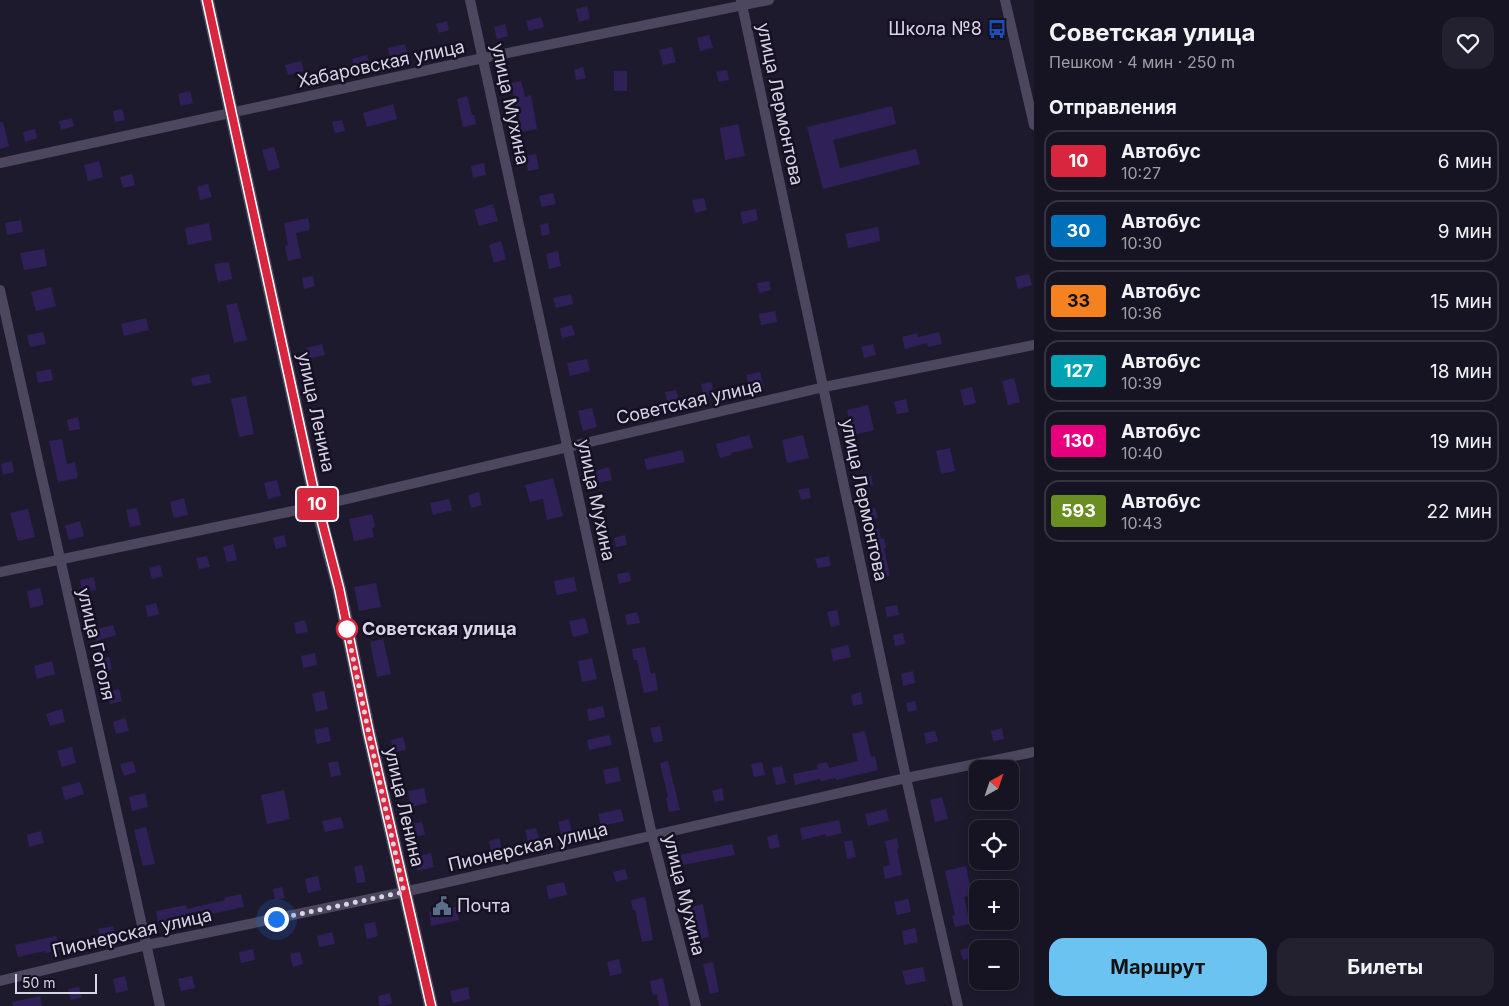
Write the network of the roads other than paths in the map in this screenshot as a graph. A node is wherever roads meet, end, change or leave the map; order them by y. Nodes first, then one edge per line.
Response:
1 (208, 0) edge
2 (470, 0) edge
3 (769, 0) edge
4 (1005, 0) edge
5 (742, 3) edge
6 (483, 58) junction
7 (232, 113) junction
8 (1034, 125) edge
9 (0, 162) edge
10 (0, 290) edge
11 (1034, 345) edge
12 (824, 387) junction
13 (568, 446) junction
14 (318, 506) junction
15 (60, 559) junction
16 (0, 572) edge
17 (1034, 752) edge
18 (906, 778) junction
19 (652, 835) junction
20 (404, 892) junction
21 (147, 945) junction
22 (0, 980) edge
23 (160, 1006) edge
24 (431, 1006) edge
25 (696, 1006) edge
26 (958, 1006) edge

1 - 7 main road, улица Ленина
2 - 6 street, улица Мухина
3 - 5 street, Хабаровская улица
4 - 8 street
5 - 6 street, Хабаровская улица
5 - 12 street, улица Лермонтова
6 - 7 street, Хабаровская улица
6 - 13 street, улица Мухина
7 - 9 street, Хабаровская улица
7 - 14 main road, улица Ленина
10 - 15 street, улица Гоголя
11 - 12 street, Советская улица
12 - 13 street, Советская улица
12 - 18 street, улица Лермонтова
13 - 14 street, Советская улица
13 - 19 street, улица Мухина
14 - 15 street, Советская улица
14 - 20 main road, улица Ленина
15 - 16 street, Советская улица
15 - 21 street, улица Гоголя
17 - 18 street, Пионерская улица
18 - 19 street, Пионерская улица
18 - 26 street, улица Лермонтова
19 - 20 street, Пионерская улица
19 - 25 street, улица Мухина
20 - 21 street, Пионерская улица
20 - 24 main road, улица Ленина
21 - 22 street, Пионерская улица
21 - 23 street, улица Гоголя

